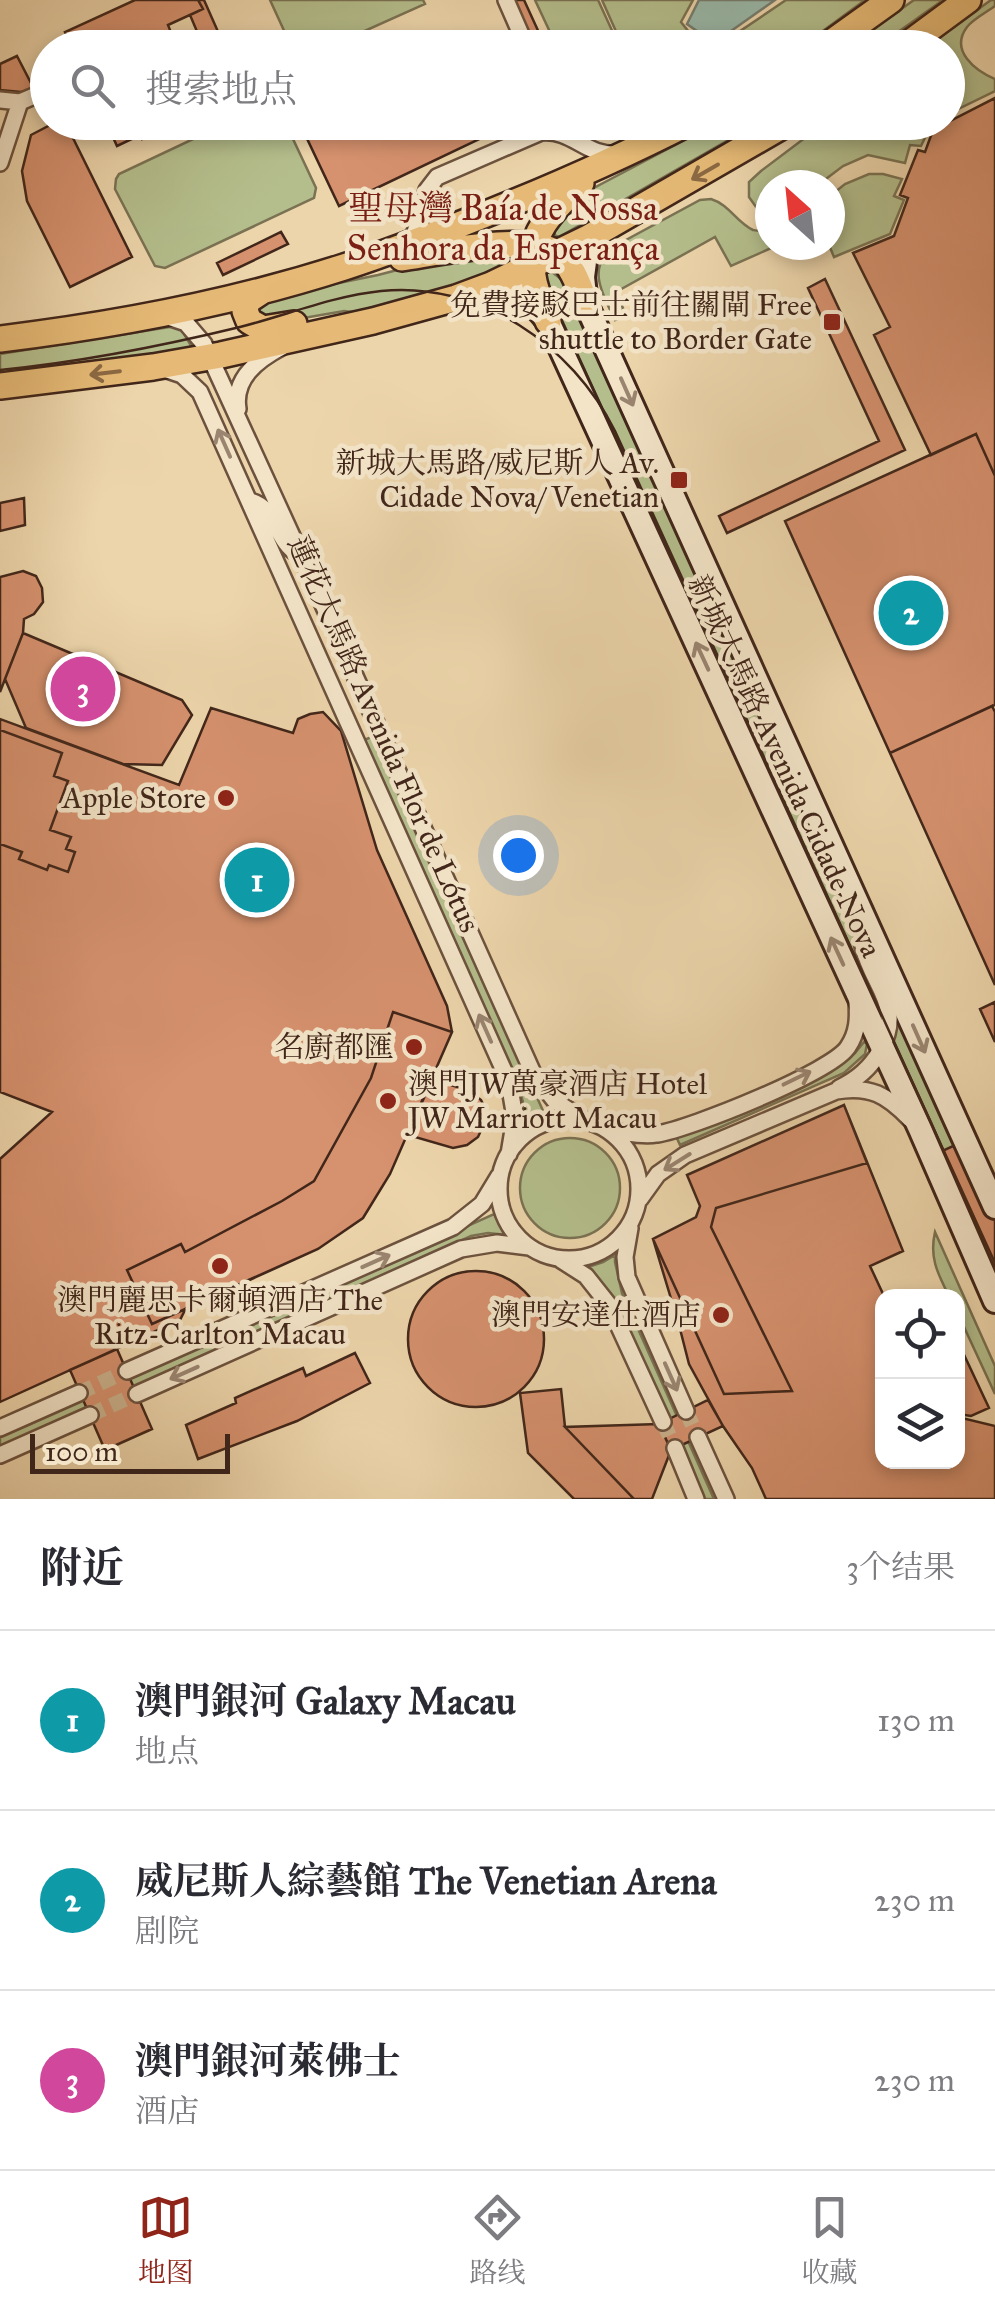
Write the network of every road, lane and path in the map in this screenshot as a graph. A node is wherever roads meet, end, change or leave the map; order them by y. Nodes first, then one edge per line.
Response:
1 (506, 0) edge
2 (891, 0) edge
3 (968, 0) edge
4 (519, 30) edge
5 (849, 30) edge
6 (927, 30) edge
7 (30, 98) edge
8 (0, 100) edge
9 (20, 102) junction
10 (518, 140) edge
11 (574, 140) edge
12 (655, 140) edge
13 (759, 140) edge
14 (576, 142) joint
15 (631, 152) junction
16 (0, 162) edge
17 (604, 165) junction
18 (588, 238) junction
19 (410, 244) junction
20 (541, 255) junction
21 (348, 266) junction
22 (491, 285) junction
23 (262, 290) junction
24 (586, 304) junction
25 (156, 315) junction
26 (373, 321) junction
27 (548, 321) junction
28 (298, 338) junction
29 (0, 339) edge
30 (210, 357) junction
31 (153, 366) junction
32 (0, 386) edge
33 (240, 421) junction
34 (250, 501) junction
35 (306, 565) junction
36 (324, 668) junction
37 (865, 918) junction
38 (856, 992) junction
39 (882, 1048) junction
40 (822, 1096) junction
41 (718, 1116) junction
42 (584, 1120) junction
43 (756, 1124) junction
44 (920, 1129) junction
45 (606, 1131) junction
46 (509, 1154) junction
47 (501, 1172) junction
48 (638, 1202) junction
49 (995, 1206) edge
50 (632, 1219) junction
51 (533, 1248) junction
52 (554, 1256) junction
53 (995, 1302) edge
54 (127, 1371) tunnel mouth
55 (80, 1392) tunnel mouth
56 (137, 1394) tunnel mouth
57 (686, 1411) tunnel mouth
58 (90, 1415) tunnel mouth
59 (663, 1422) tunnel mouth
60 (0, 1428) edge
61 (698, 1438) tunnel mouth
62 (674, 1448) tunnel mouth
63 (0, 1454) edge
64 (696, 1499) edge
65 (726, 1499) edge

1 - 4 street
2 - 5 main road
3 - 6 main road
7 - 9 street
8 - 9 street
9 - 16 street
10 - 19 street
11 - 14 street
12 - 15 main road
13 -> 18 main road
14 - 15 street
15 - 17 main road
17 - 19 main road
17 - 20 main road
18 - 20 main road
18 - 24 main road, 新城大馬路 Avenida Cidade Nova
19 - 21 main road
20 - 21 main road
20 - 22 main road
20 - 24 main road
20 - 27 main road
21 - 23 main road
22 - 26 main road
22 - 27 main road, 新城大馬路 Avenida Cidade Nova
23 - 25 main road
23 - 26 main road
24 -> 37 main road, 新城大馬路 Avenida Cidade Nova
25 - 29 main road
25 - 30 street, 蓮花大馬路 Avenida Flor de Lótus
26 - 28 main road
38 -> 27 main road, 新城大馬路 Avenida Cidade Nova
28 - 30 main road
28 - 33 street
30 - 31 main road
30 - 33 street, 蓮花大馬路 Avenida Flor de Lótus
31 -> 32 main road
34 -> 31 street, 蓮花大馬路 Avenida Flor de Lótus
33 - 35 street, 蓮花大馬路 Avenida Flor de Lótus
34 - 35 street
34 - 36 street, 蓮花大馬路 Avenida Flor de Lótus
35 - 36 street
35 - 42 street, 蓮花大馬路 Avenida Flor de Lótus
46 -> 36 street, 蓮花大馬路 Avenida Flor de Lótus
37 - 39 street
37 -> 49 main road, 新城大馬路 Avenida Cidade Nova
38 - 39 main road, 新城大馬路 Avenida Cidade Nova
41 -> 38 street
39 - 40 street
39 - 44 main road, 新城大馬路 Avenida Cidade Nova
40 - 43 street
40 - 44 street
41 - 43 street
41 - 45 street
42 - 45 street
42 - 46 street
43 -> 48 street
44 - 53 main road, 新城大馬路 Avenida Cidade Nova
45 - 48 street
46 - 47 street
47 - 51 street
54 -> 47 street
48 - 50 street
50 - 52 street
50 -> 57 street
51 - 52 street
51 -> 56 street
52 - 59 street
55 - 60 street
58 - 63 street
61 - 65 street
62 - 64 street

